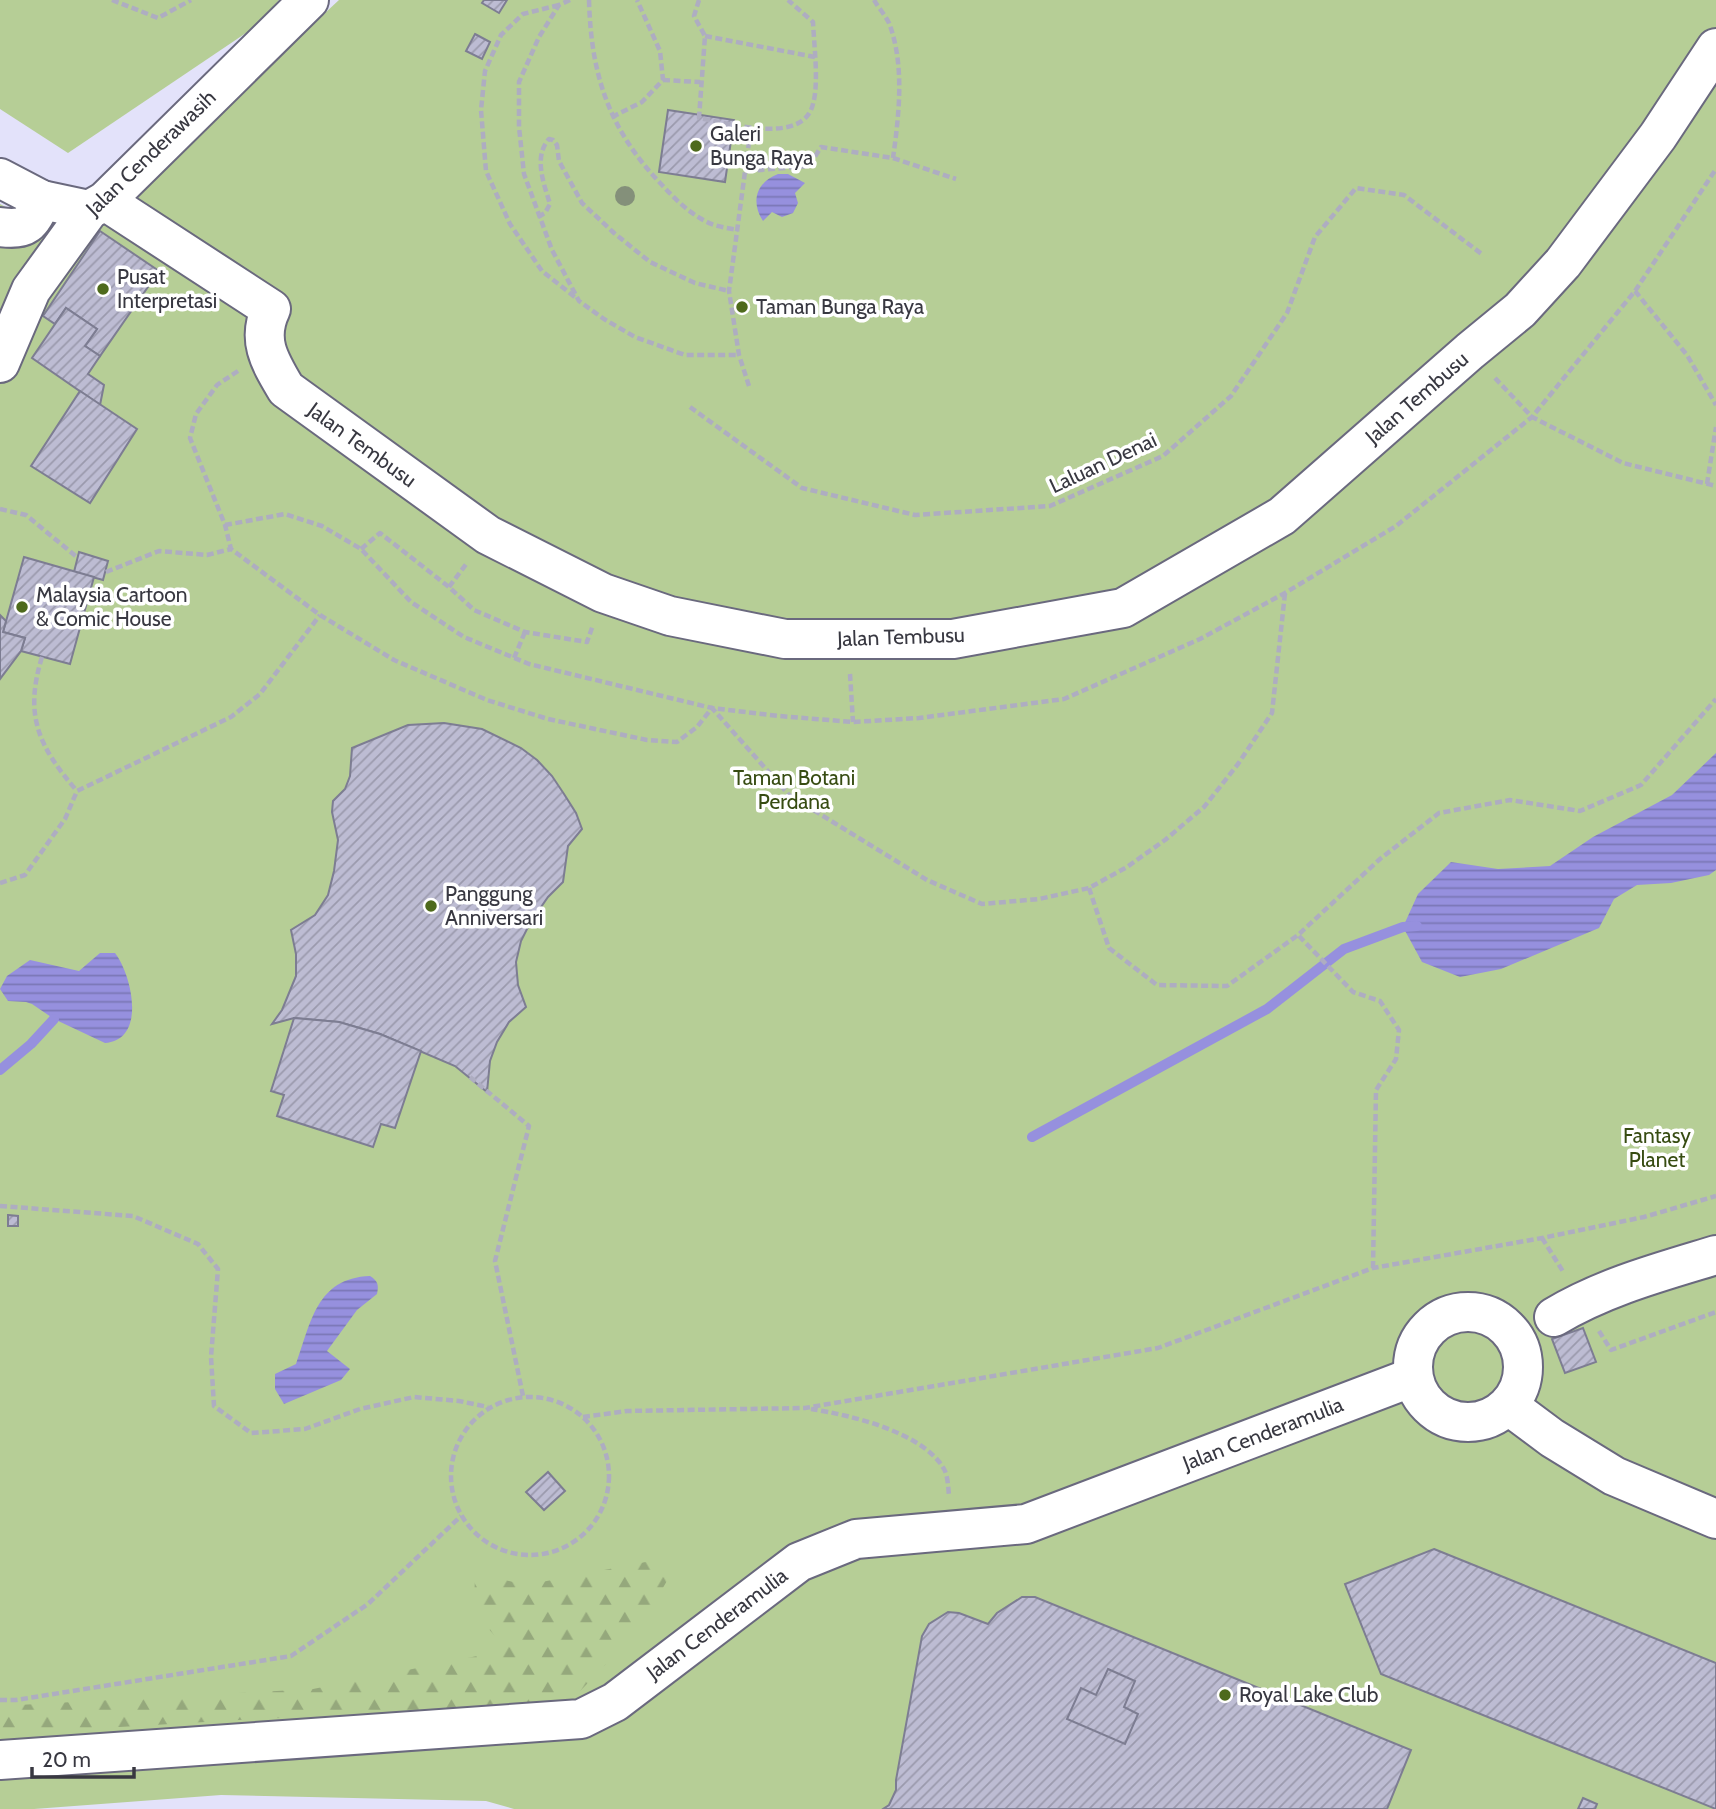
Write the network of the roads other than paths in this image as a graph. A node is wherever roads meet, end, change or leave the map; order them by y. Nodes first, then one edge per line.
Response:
1 (309, 0) edge
2 (1716, 48) edge
3 (0, 178) edge
4 (42, 200) junction
5 (97, 205) junction
6 (0, 227) edge
7 (0, 363) edge
8 (1716, 1255) edge
9 (1554, 1317) dead end
10 (1413, 1377) junction
11 (1509, 1406) junction
12 (1716, 1519) edge
13 (0, 1760) edge

1 - 5 street, Jalan Cenderawasih
2 - 5 street, Jalan Tembusu
3 - 4 street, Jalan Tembusu
4 - 5 street, Jalan Tembusu
4 - 6 street
5 - 7 street, Jalan Cenderawasih
8 - 9 street
10 - 11 street
10 - 11 street
10 - 13 street, Jalan Cenderamulia
11 - 12 street

